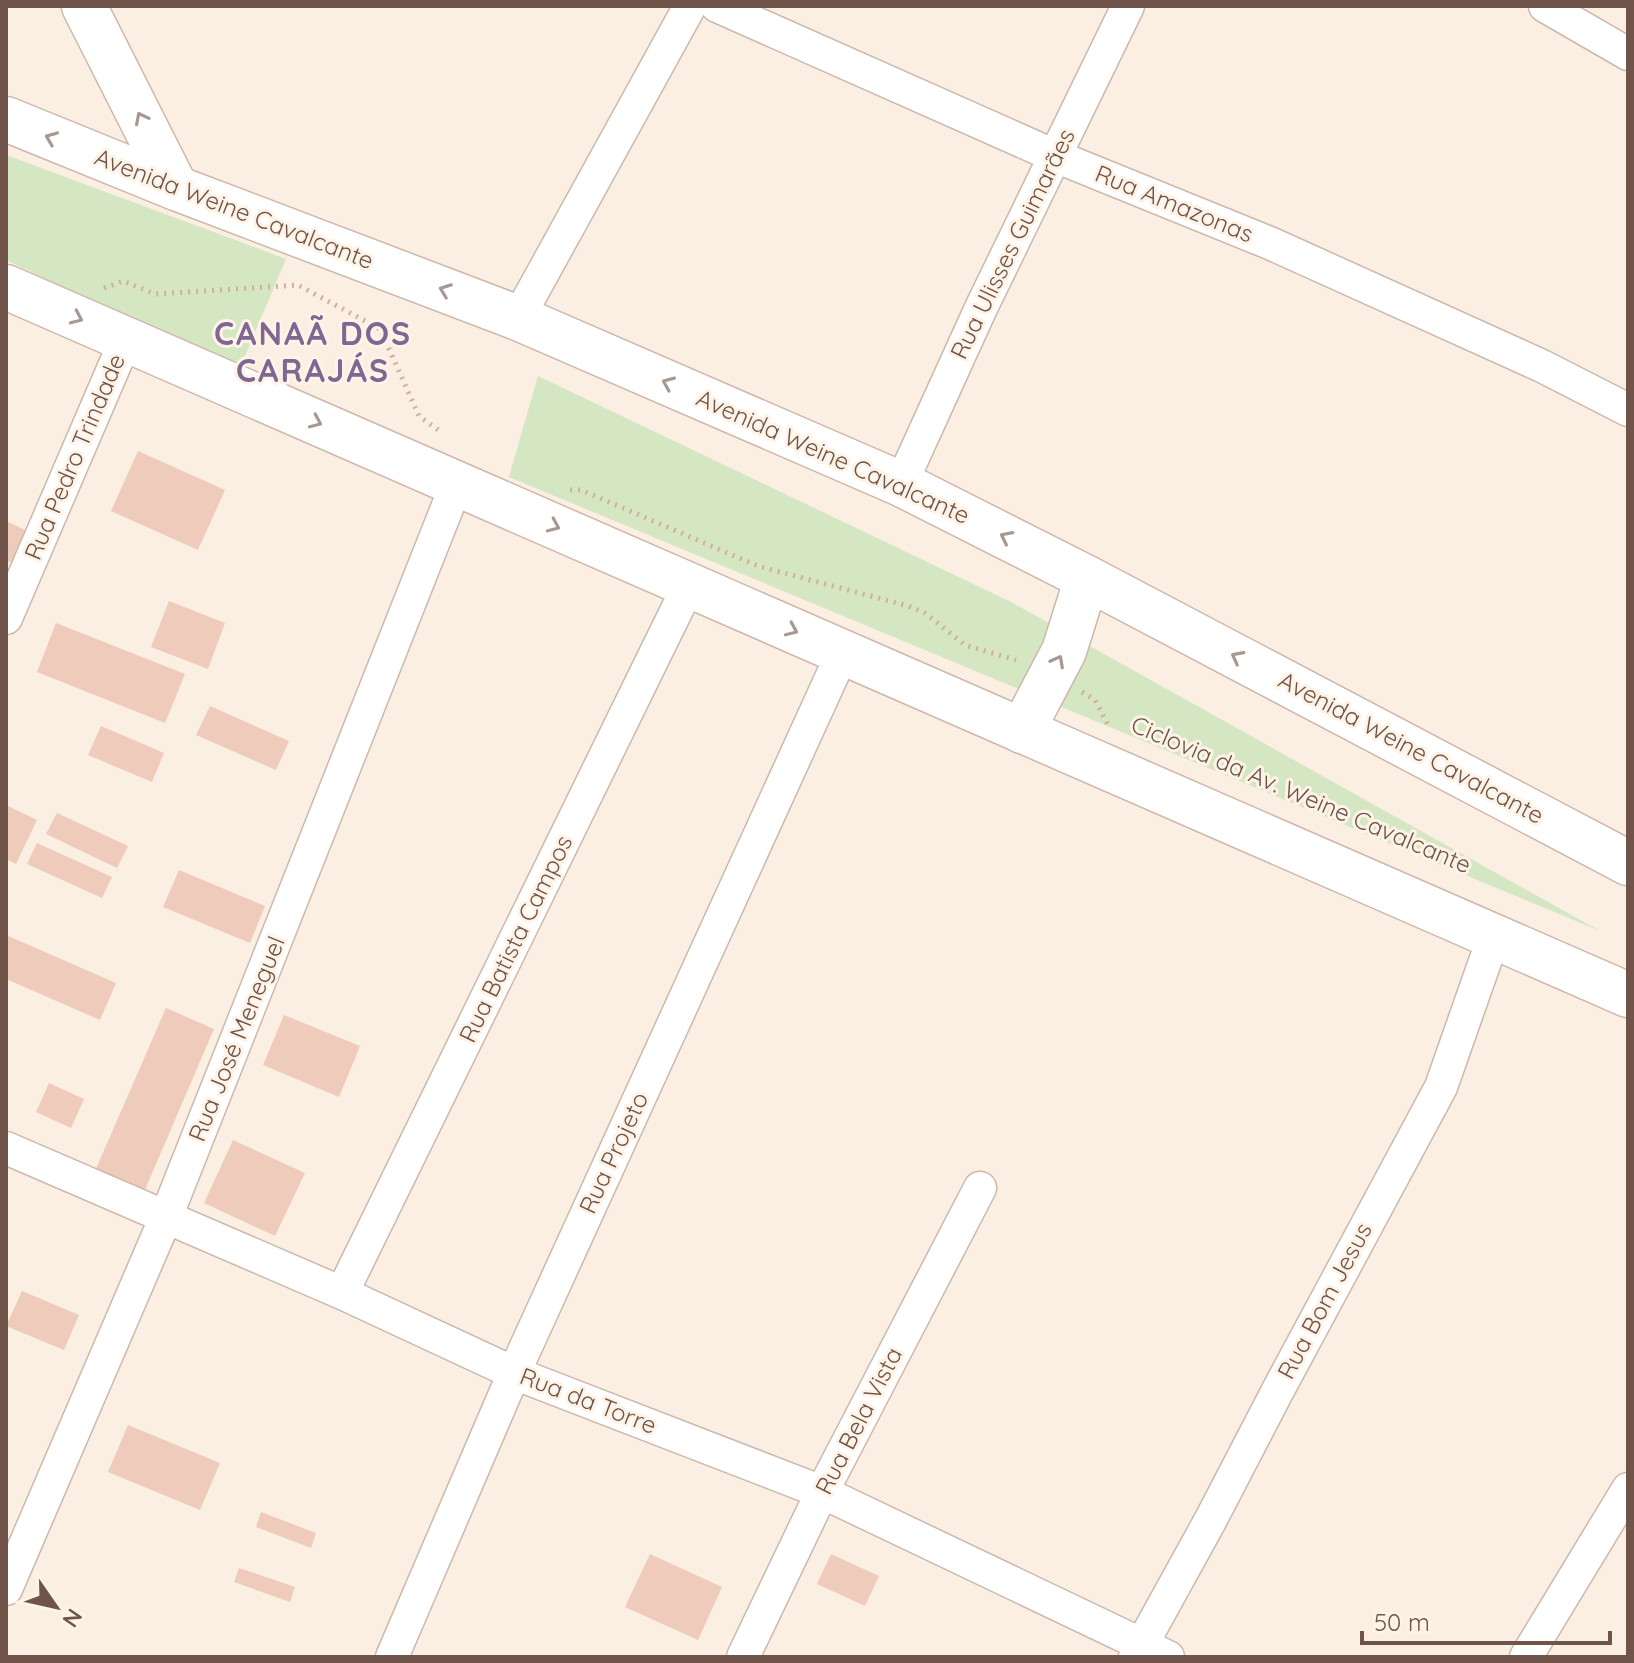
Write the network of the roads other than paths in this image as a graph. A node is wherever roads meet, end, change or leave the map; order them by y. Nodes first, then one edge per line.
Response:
1 (84, 6) edge
2 (690, 6) edge
3 (717, 6) edge
4 (1128, 6) edge
5 (1545, 6) edge
6 (1628, 54) edge
7 (6, 119) edge
8 (1055, 156) junction
9 (176, 188) junction
10 (6, 287) edge
11 (518, 318) junction
12 (126, 339) junction
13 (1628, 410) edge
14 (457, 483) junction
15 (901, 484) junction
16 (1087, 578) junction
17 (689, 585) junction
18 (6, 618) edge
19 (843, 652) junction
20 (1022, 731) junction
21 (1628, 863) edge
22 (1494, 936) junction
23 (1628, 995) edge
24 (6, 1148) edge
25 (980, 1188) dead end
26 (166, 1217) junction
27 (342, 1293) junction
28 (514, 1373) junction
29 (1628, 1489) edge
30 (822, 1492) junction
31 (6, 1589) edge
32 (1149, 1653) edge
33 (392, 1657) edge
34 (743, 1657) edge
35 (1526, 1657) edge

9 -> 1 main road
2 - 11 street
3 - 8 street, Rua Amazonas
4 - 8 street, Rua Ulisses Guimarães
5 - 6 street
9 -> 7 main road, Avenida Weine Cavalcante
8 - 13 street, Rua Amazonas
8 - 15 street, Rua Ulisses Guimarães
11 -> 9 main road, Avenida Weine Cavalcante
10 -> 12 main road
15 -> 11 main road, Avenida Weine Cavalcante
12 -> 14 main road
12 - 18 street, Rua Pedro Trindade
14 -> 17 main road
14 - 26 street, Rua José Meneguel
16 -> 15 main road, Avenida Weine Cavalcante
20 -> 16 main road
21 -> 16 main road, Avenida Weine Cavalcante
17 -> 19 main road
17 - 27 street, Rua Batista Campos
19 - 20 main road
19 - 28 street, Rua Projeto
20 - 22 main road
22 - 23 main road
22 - 32 street, Rua Bom Jesus
24 - 26 street, Rua da Torre
25 - 30 street, Rua Bela Vista
26 - 27 street, Rua da Torre
26 - 31 street, Rua José Meneguel
27 - 28 street, Rua da Torre
28 - 30 street, Rua da Torre
28 - 33 street, Rua Projeto
29 - 35 street
30 - 32 street, Rua da Torre
30 - 34 street, Rua Bela Vista

